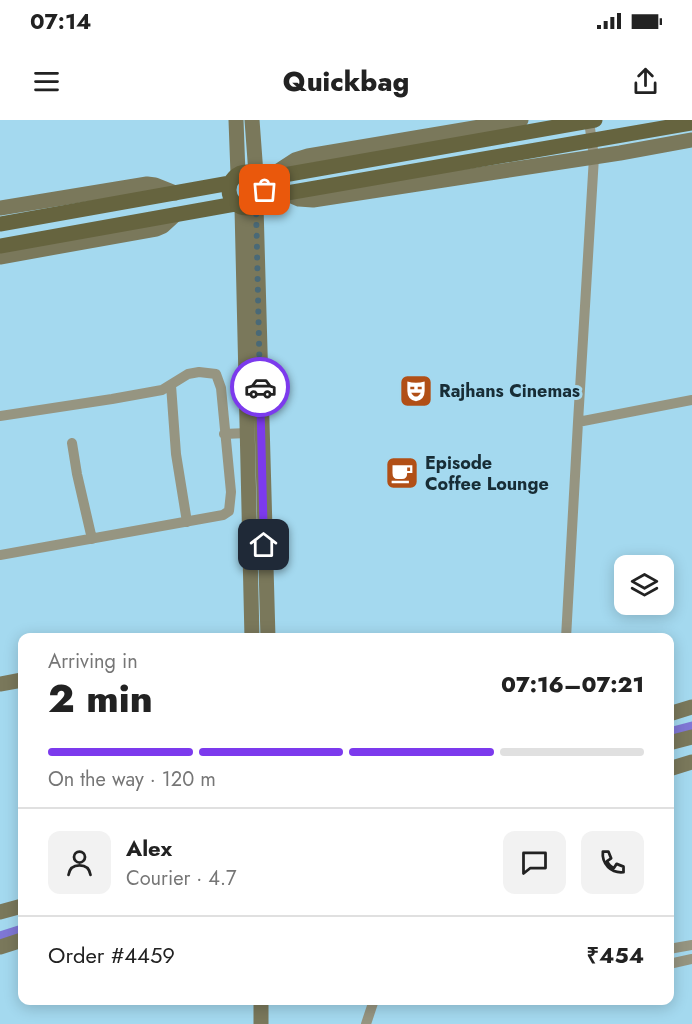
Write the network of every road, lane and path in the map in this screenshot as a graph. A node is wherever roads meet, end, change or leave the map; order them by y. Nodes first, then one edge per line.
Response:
1 (236, 120) edge
2 (252, 120) edge
3 (504, 121) edge
4 (586, 121) edge
5 (692, 123) edge
6 (592, 140) junction
7 (692, 140) edge
8 (594, 158) junction
9 (262, 177) junction
10 (234, 178) junction
11 (175, 193) junction
12 (285, 193) junction
13 (249, 203) junction
14 (0, 208) edge
15 (175, 214) junction
16 (0, 224) edge
17 (0, 246) edge
18 (0, 257) edge
19 (171, 386) junction
20 (692, 400) edge
21 (0, 416) edge
22 (578, 422) junction
23 (247, 433) junction
24 (224, 434) junction
25 (72, 443) dead end
26 (247, 452) junction
27 (227, 454) junction
28 (186, 522) junction
29 (92, 539) junction
30 (0, 555) edge
31 (252, 633) edge
32 (267, 633) edge
33 (566, 633) edge
34 (18, 681) edge
35 (0, 684) edge
36 (692, 707) edge
37 (674, 712) edge
38 (692, 737) edge
39 (674, 742) edge
40 (692, 762) edge
41 (674, 767) edge
42 (18, 907) edge
43 (0, 912) edge
44 (18, 941) edge
45 (692, 945) edge
46 (0, 947) edge
47 (674, 948) edge
48 (692, 959) edge
49 (674, 963) edge
50 (261, 1005) edge
51 (372, 1005) edge
52 (261, 1024) edge
53 (366, 1024) edge

1 - 10 street
2 - 9 street
3 - 9 street
4 - 6 street
4 - 9 main road
5 - 6 main road
6 - 8 street
6 - 12 main road
7 - 8 street
8 - 12 street
8 - 22 street
9 - 10 main road
9 - 13 main road
10 - 11 main road
10 - 13 main road
11 - 14 street
11 - 16 main road
12 - 13 main road
13 - 15 main road
13 - 23 street
13 - 32 street
15 - 17 main road
15 - 18 street
19 - 21 street
19 - 24 street
19 - 28 street
20 - 22 street
22 - 33 street
23 - 24 street
23 - 26 street
24 - 27 street
25 - 29 street
26 - 27 street
26 - 31 street
27 - 28 street
28 - 29 street
29 - 30 street
34 - 35 street
36 - 37 street
38 - 39 street
40 - 41 street
42 - 43 street
44 - 46 street
45 - 47 street
48 - 49 street
50 - 52 street
51 - 53 street

